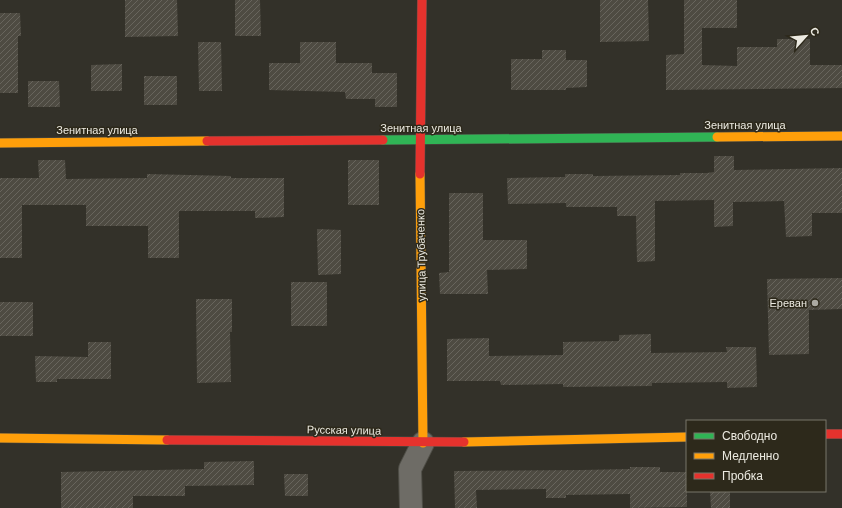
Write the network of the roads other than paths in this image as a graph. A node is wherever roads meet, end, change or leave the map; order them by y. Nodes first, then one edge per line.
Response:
1 (422, 0) edge
2 (842, 136) edge
3 (420, 140) junction
4 (0, 143) edge
5 (826, 434) edge
6 (842, 434) edge
7 (686, 437) edge
8 (0, 438) edge
9 (423, 443) junction
10 (411, 508) edge

1 - 3 street, улица Трубаченко
2 - 3 street, Зенитная улица
3 - 4 street, Зенитная улица
3 - 9 street, улица Трубаченко
5 - 6 street
7 - 9 street, Русская улица
8 - 9 street, Русская улица
9 - 10 street, улица Трубаченко

